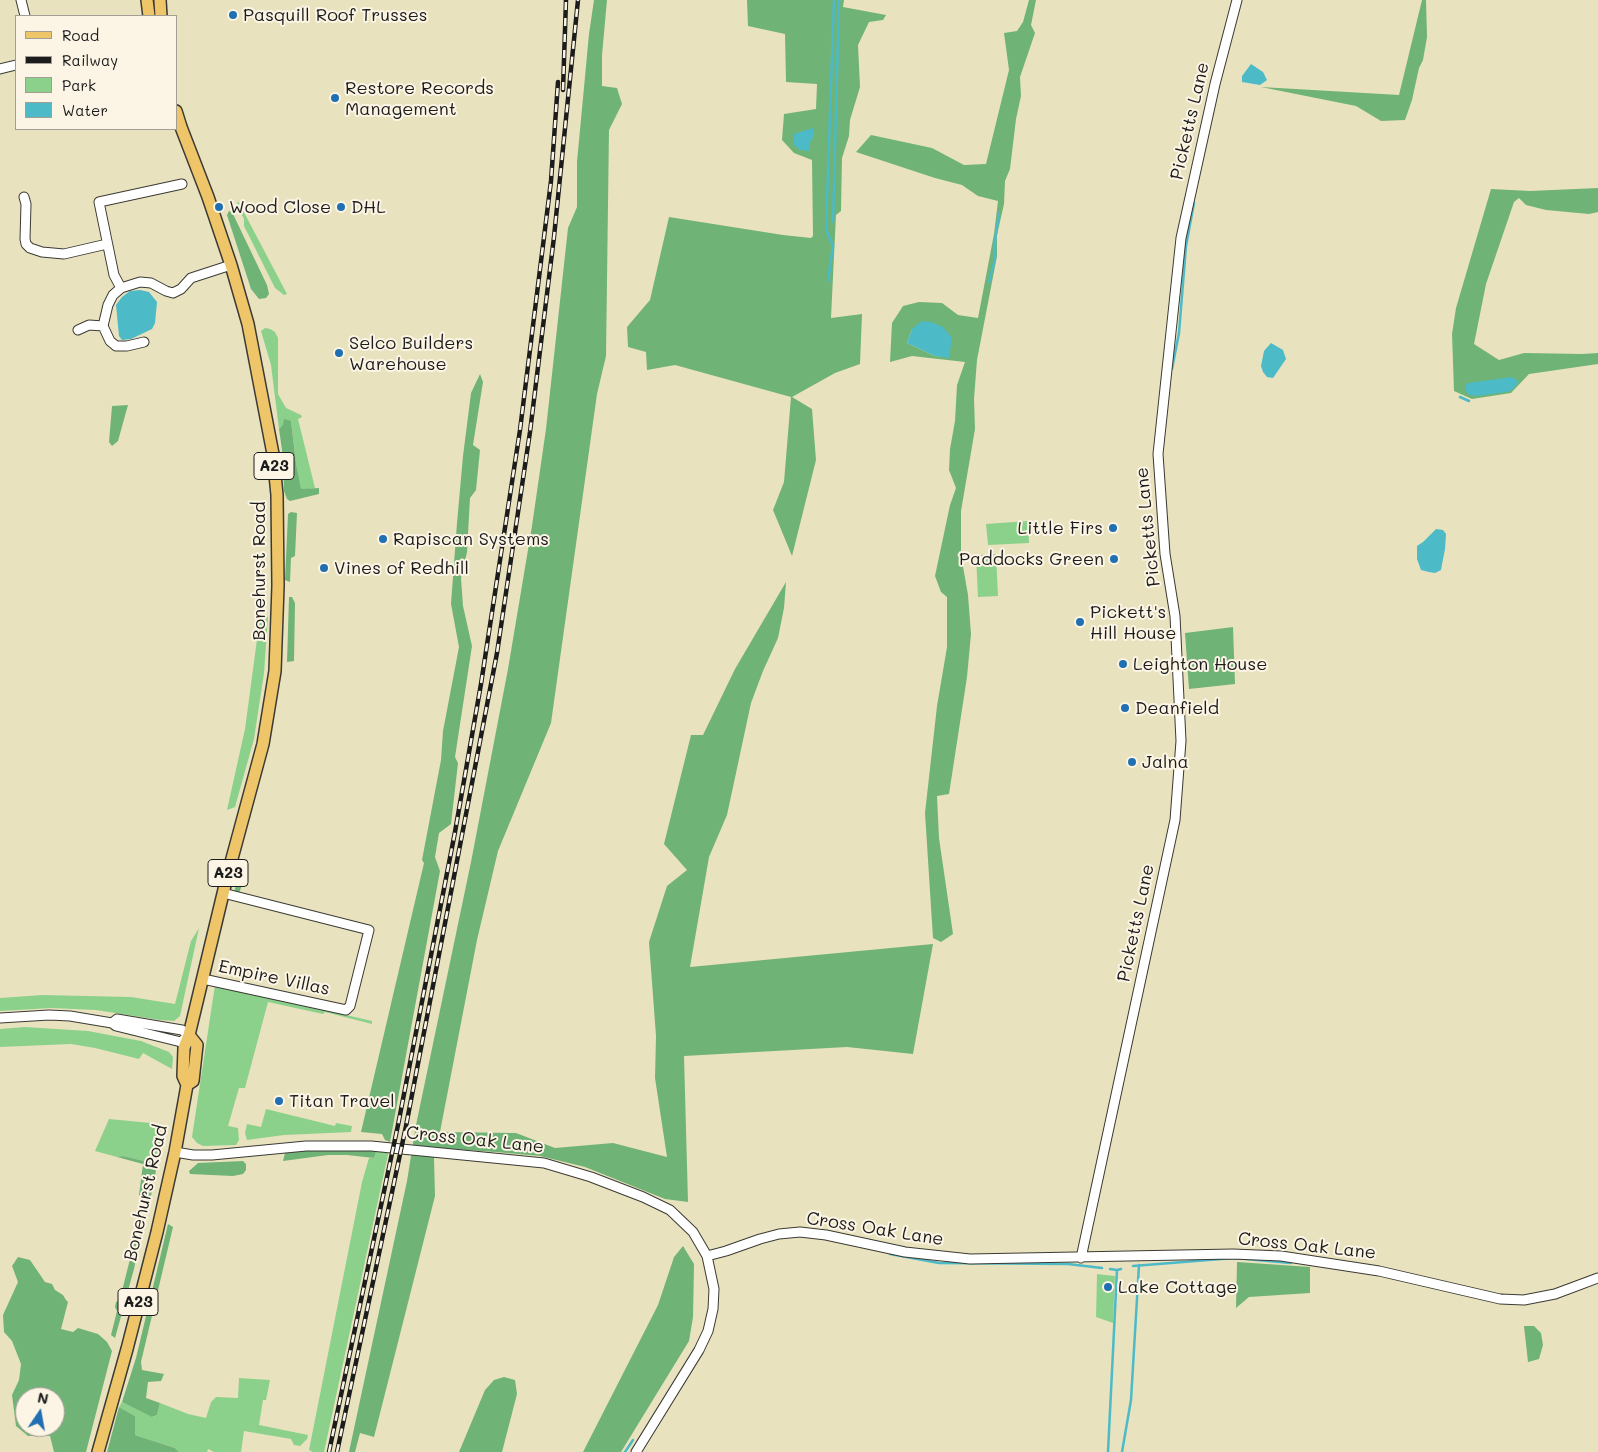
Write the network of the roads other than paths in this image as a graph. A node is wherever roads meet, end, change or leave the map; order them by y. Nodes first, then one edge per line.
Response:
1 (21, 0) edge
2 (147, 0) edge
3 (160, 0) edge
4 (1237, 0) edge
5 (25, 15) edge
6 (150, 15) edge
7 (161, 15) edge
8 (15, 65) edge
9 (0, 69) edge
10 (178, 117) edge
11 (182, 184) dead end
12 (24, 197) dead end
13 (107, 244) junction
14 (231, 265) junction
15 (121, 288) junction
16 (103, 326) junction
17 (78, 330) dead end
18 (144, 342) dead end
19 (223, 893) junction
20 (203, 979) junction
21 (0, 1018) edge
22 (189, 1035) junction
23 (175, 1152) junction
24 (707, 1256) junction
25 (1081, 1258) junction
26 (1598, 1278) edge
27 (98, 1452) edge
28 (636, 1452) edge

1 - 5 street
2 - 6 main road
3 - 7 main road
4 - 25 street, Picketts Lane
8 - 9 street
10 - 14 main road, Bonehurst Road / A23
11 - 13 street
12 - 13 street
13 - 15 street
14 - 15 street
14 - 19 main road, Bonehurst Road / A23
15 - 16 street
16 - 17 street
16 - 18 street
19 - 20 main road, Bonehurst Road / A23
19 - 20 street, Empire Villas
20 - 22 main road, Bonehurst Road / A23
21 - 22 street
22 - 23 main road, Bonehurst Road / A23
23 - 24 street, Cross Oak Lane
23 - 27 main road, Bonehurst Road / A23
24 - 25 street, Cross Oak Lane
24 - 28 street
25 - 26 street, Cross Oak Lane

